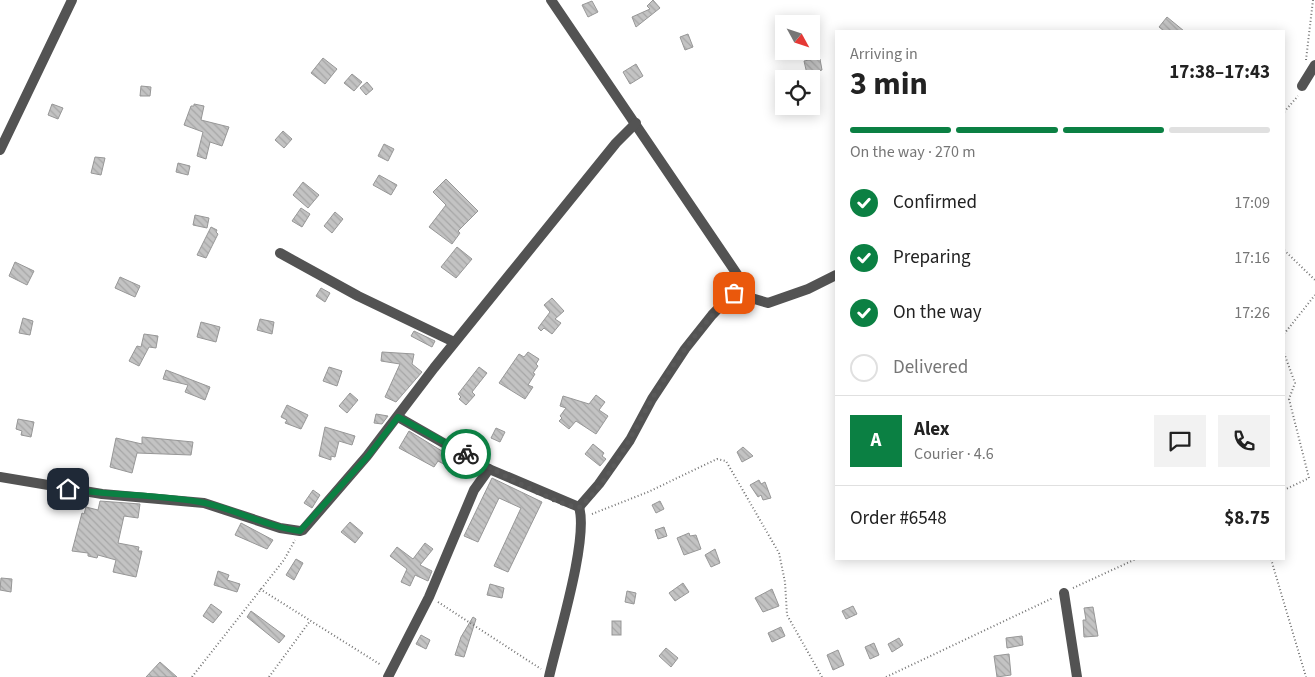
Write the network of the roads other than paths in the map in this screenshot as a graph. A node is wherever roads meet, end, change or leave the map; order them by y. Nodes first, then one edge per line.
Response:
1 (72, 0) edge
2 (550, 0) edge
3 (1310, 66) edge
4 (1302, 86) road end
5 (636, 123) junction
6 (0, 150) edge
7 (280, 253) dead end
8 (835, 276) edge
9 (734, 293) junction
10 (454, 342) junction
11 (398, 417) junction
12 (489, 469) junction
13 (0, 477) edge
14 (578, 507) junction
15 (1064, 592) road end
16 (390, 674) edge
17 (549, 676) edge
18 (1077, 677) edge

1 - 6 street
2 - 5 street
3 - 4 street
5 - 9 street
5 - 10 street
7 - 10 street
8 - 9 street
9 - 14 street
10 - 11 street
11 - 12 street
11 - 13 street
12 - 14 street
12 - 16 street
14 - 17 street
15 - 18 street

